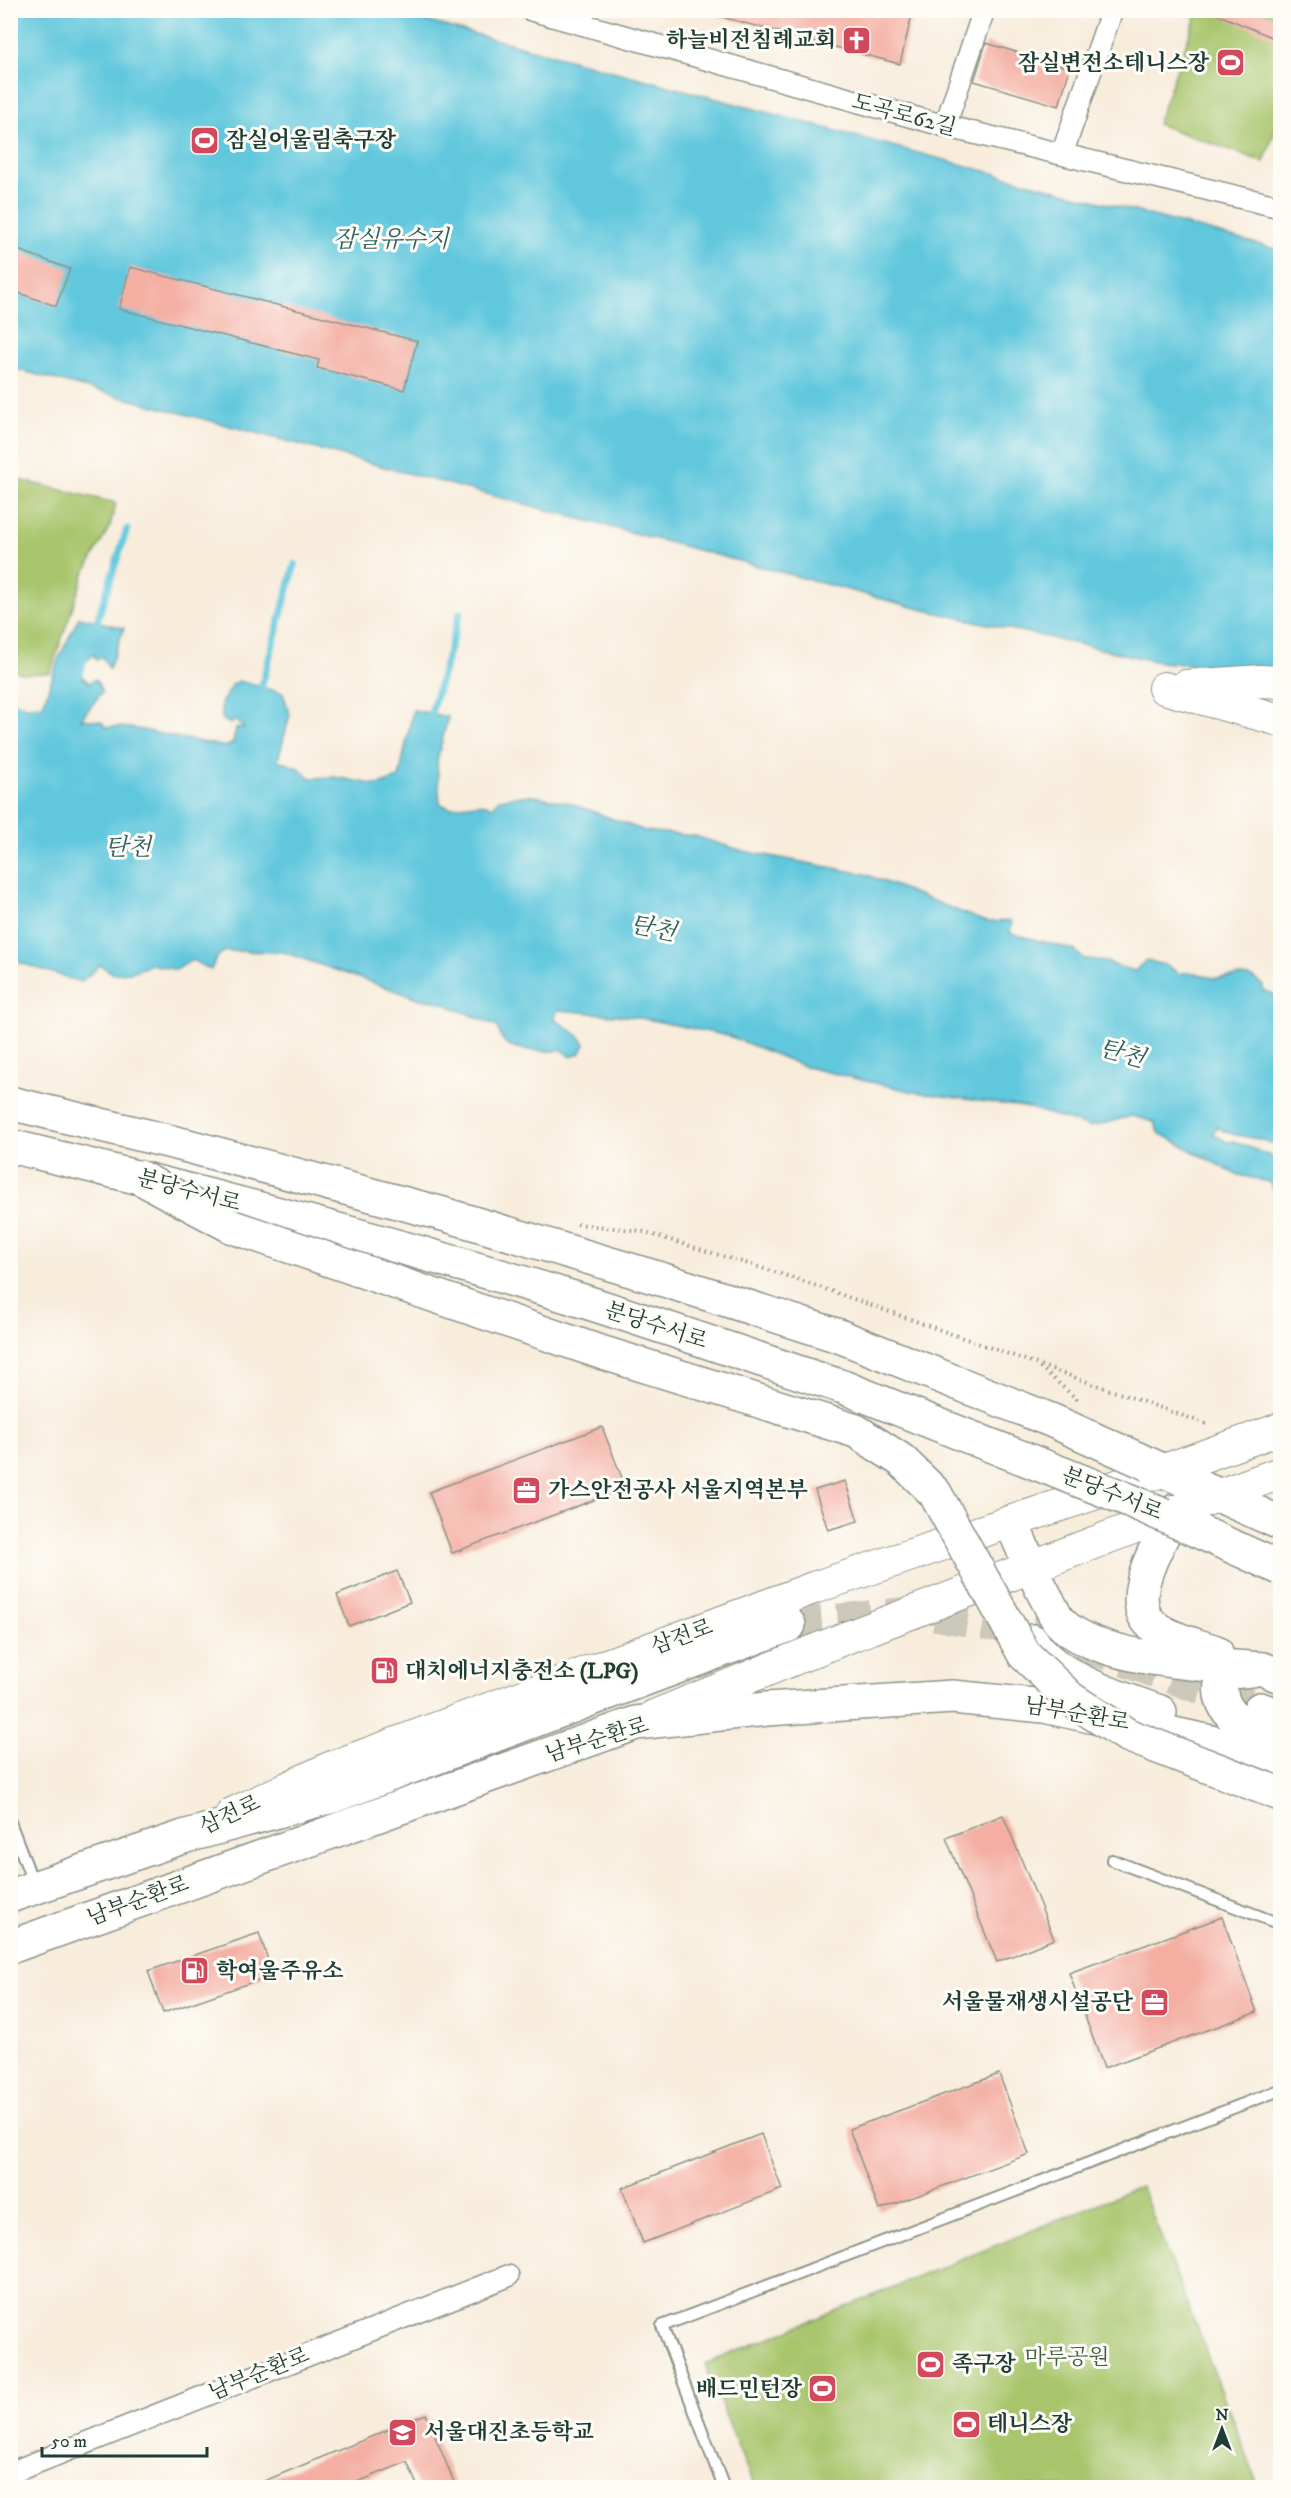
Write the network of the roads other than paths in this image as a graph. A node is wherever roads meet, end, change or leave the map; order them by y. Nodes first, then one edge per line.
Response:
1 (531, 10) edge
2 (984, 10) edge
3 (1112, 10) edge
4 (945, 126) junction
5 (1062, 154) junction
6 (1281, 207) edge
7 (1281, 682) edge
8 (1281, 720) edge
9 (10, 1103) edge
10 (10, 1146) edge
11 (139, 1177) junction
12 (1281, 1429) edge
13 (1281, 1473) edge
14 (1180, 1510) junction
15 (1011, 1522) junction
16 (1281, 1523) edge
17 (974, 1534) junction
18 (1031, 1567) junction
19 (1281, 1568) edge
20 (995, 1580) junction
21 (789, 1625) tunnel mouth
22 (1272, 1672) edge
23 (636, 1723) junction
24 (1281, 1754) edge
25 (1281, 1794) edge
26 (10, 1822) edge
27 (183, 1837) junction
28 (1112, 1860) dead end
29 (23, 1892) edge
30 (1281, 1924) edge
31 (10, 1947) edge
32 (1281, 2090) edge
33 (508, 2276) dead end
34 (10, 2473) edge
35 (724, 2487) edge

1 - 4 street, 도곡로62길
2 - 4 street
3 - 5 street
4 - 5 street, 도곡로62길
5 - 6 street, 도곡로62길
7 - 8 main road
9 - 16 main road, 분당수서로, bridge
10 - 11 main road, 분당수서로
11 - 19 main road, 분당수서로, bridge
11 - 25 main road, bridge
12 - 15 main road, 삼전로, bridge
13 - 14 main road, bridge
14 - 18 main road
14 - 22 main road
15 - 17 main road, 삼전로
15 - 18 main road
17 - 20 main road
17 - 27 main road, 삼전로
18 - 20 main road
18 - 22 main road
20 - 23 main road
20 - 24 main road
21 - 27 main road, 남부순환로
22 - 24 main road
23 - 24 main road, 남부순환로
23 - 31 main road, 남부순환로
26 - 29 lane
27 - 29 main road, 남부순환로
28 - 30 lane
32 - 35 lane
33 - 34 street, 남부순환로

